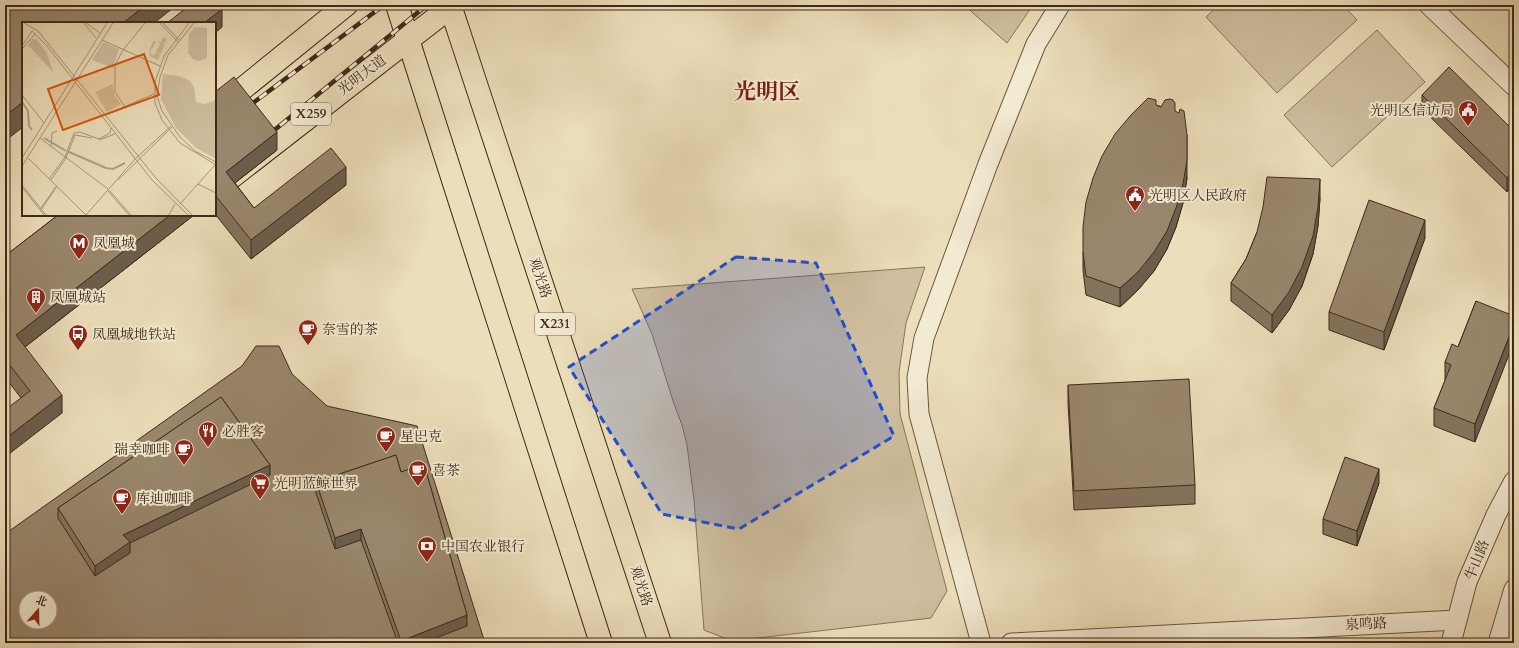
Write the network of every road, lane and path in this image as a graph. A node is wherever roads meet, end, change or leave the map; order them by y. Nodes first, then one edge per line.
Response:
1 (346, 5) edge
2 (397, 5) edge
3 (1060, 5) edge
4 (1429, 5) edge
5 (451, 6) edge
6 (408, 40) junction
7 (1514, 86) edge
8 (216, 110) edge
9 (216, 189) edge
10 (1514, 481) edge
11 (1514, 589) edge
12 (1457, 620) junction
13 (601, 643) edge
14 (660, 643) edge
15 (981, 643) edge
16 (1011, 643) edge
17 (1451, 643) edge
18 (1498, 643) edge

1 - 8 main road
2 - 6 main road
3 - 15 street
4 - 7 street
5 - 6 main road, 光明大道 / X259
5 - 14 main road, 观光路 / X231
6 - 9 main road, 光明大道 / X259
6 - 13 main road
10 - 12 street, 牛山路
11 - 18 street
12 - 16 street, 泉鸣路
12 - 17 street, 牛山路

